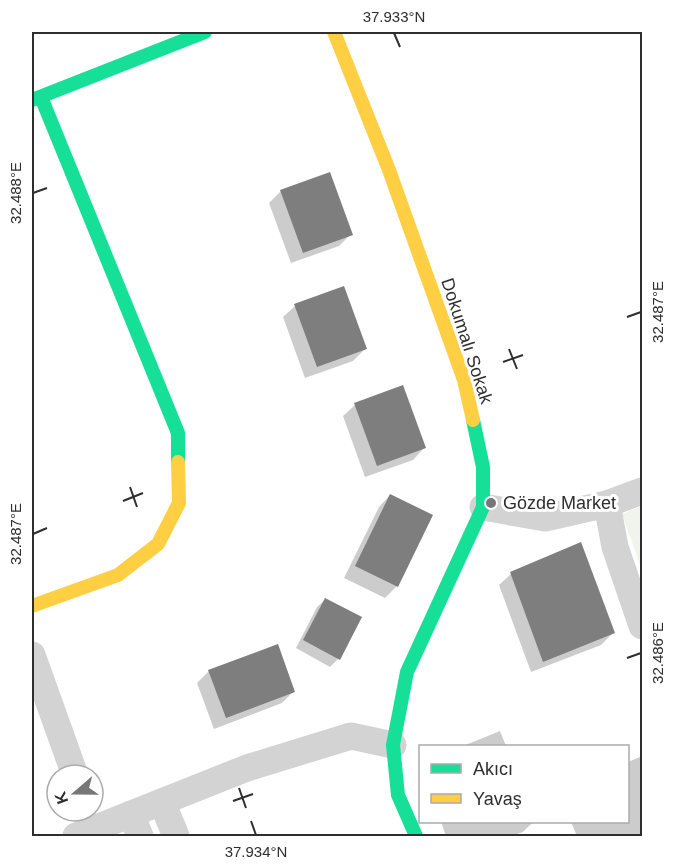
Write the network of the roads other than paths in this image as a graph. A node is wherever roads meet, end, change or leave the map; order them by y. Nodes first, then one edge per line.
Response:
1 (205, 32) edge
2 (334, 32) edge
3 (36, 98) edge
4 (642, 491) edge
5 (608, 504) junction
6 (483, 507) junction
7 (32, 606) edge
8 (642, 626) edge
9 (32, 655) edge
10 (393, 745) junction
11 (71, 763) edge
12 (162, 802) junction
13 (135, 825) edge
14 (86, 826) edge
15 (176, 837) edge
16 (416, 837) edge

1 - 3 street
2 - 6 street, Dokumalı Sokak
3 - 7 street
4 - 5 street
5 - 6 street
5 - 8 street
6 - 10 street, Dokumalı Sokak
9 - 11 street
10 - 12 street
10 - 16 street, Dokumalı Sokak
12 - 13 street
12 - 15 street
13 - 14 street

